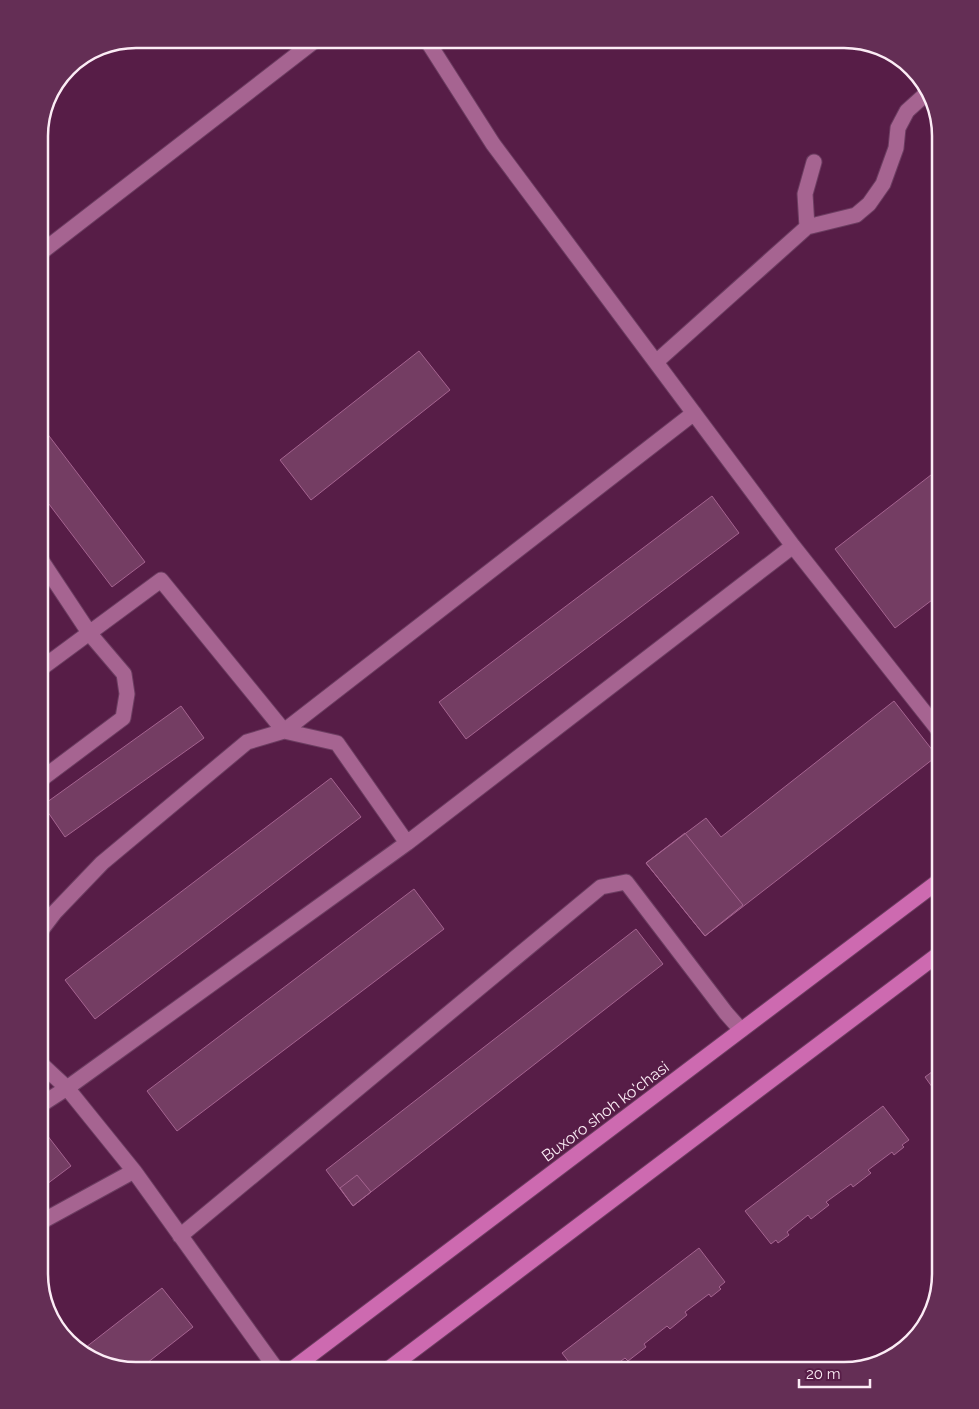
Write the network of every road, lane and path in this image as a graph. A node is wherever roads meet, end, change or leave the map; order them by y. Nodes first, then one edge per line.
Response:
1 (305, 48) edge
2 (432, 48) edge
3 (922, 97) edge
4 (814, 162) dead end
5 (807, 227) junction
6 (48, 247) edge
7 (656, 362) junction
8 (694, 414) junction
9 (793, 546) junction
10 (48, 571) edge
11 (90, 634) junction
12 (48, 664) edge
13 (932, 722) edge
14 (284, 730) junction
15 (48, 774) edge
16 (407, 843) junction
17 (932, 886) edge
18 (48, 921) edge
19 (932, 959) edge
20 (741, 1030) junction
21 (48, 1070) edge
22 (67, 1088) junction
23 (48, 1100) edge
24 (134, 1171) junction
25 (48, 1218) edge
26 (180, 1236) junction
27 (271, 1361) edge
28 (303, 1361) edge
29 (398, 1361) edge

1 - 6 lane
2 - 7 lane
3 - 5 lane
4 - 5 lane
5 - 7 lane
7 - 8 lane
8 - 9 lane
8 - 14 lane
9 - 13 lane
9 - 16 lane
10 - 11 lane
11 - 12 lane
11 - 14 lane
11 - 15 lane
14 - 16 lane
14 - 18 lane
16 - 22 lane
17 - 20 main road, Buxoro shoh ko'chasi
19 - 29 main road
20 - 26 lane
20 - 28 main road, Buxoro shoh ko'chasi
21 - 22 lane
22 - 23 lane
22 - 24 lane
24 - 25 lane
24 - 26 lane
26 - 27 lane

